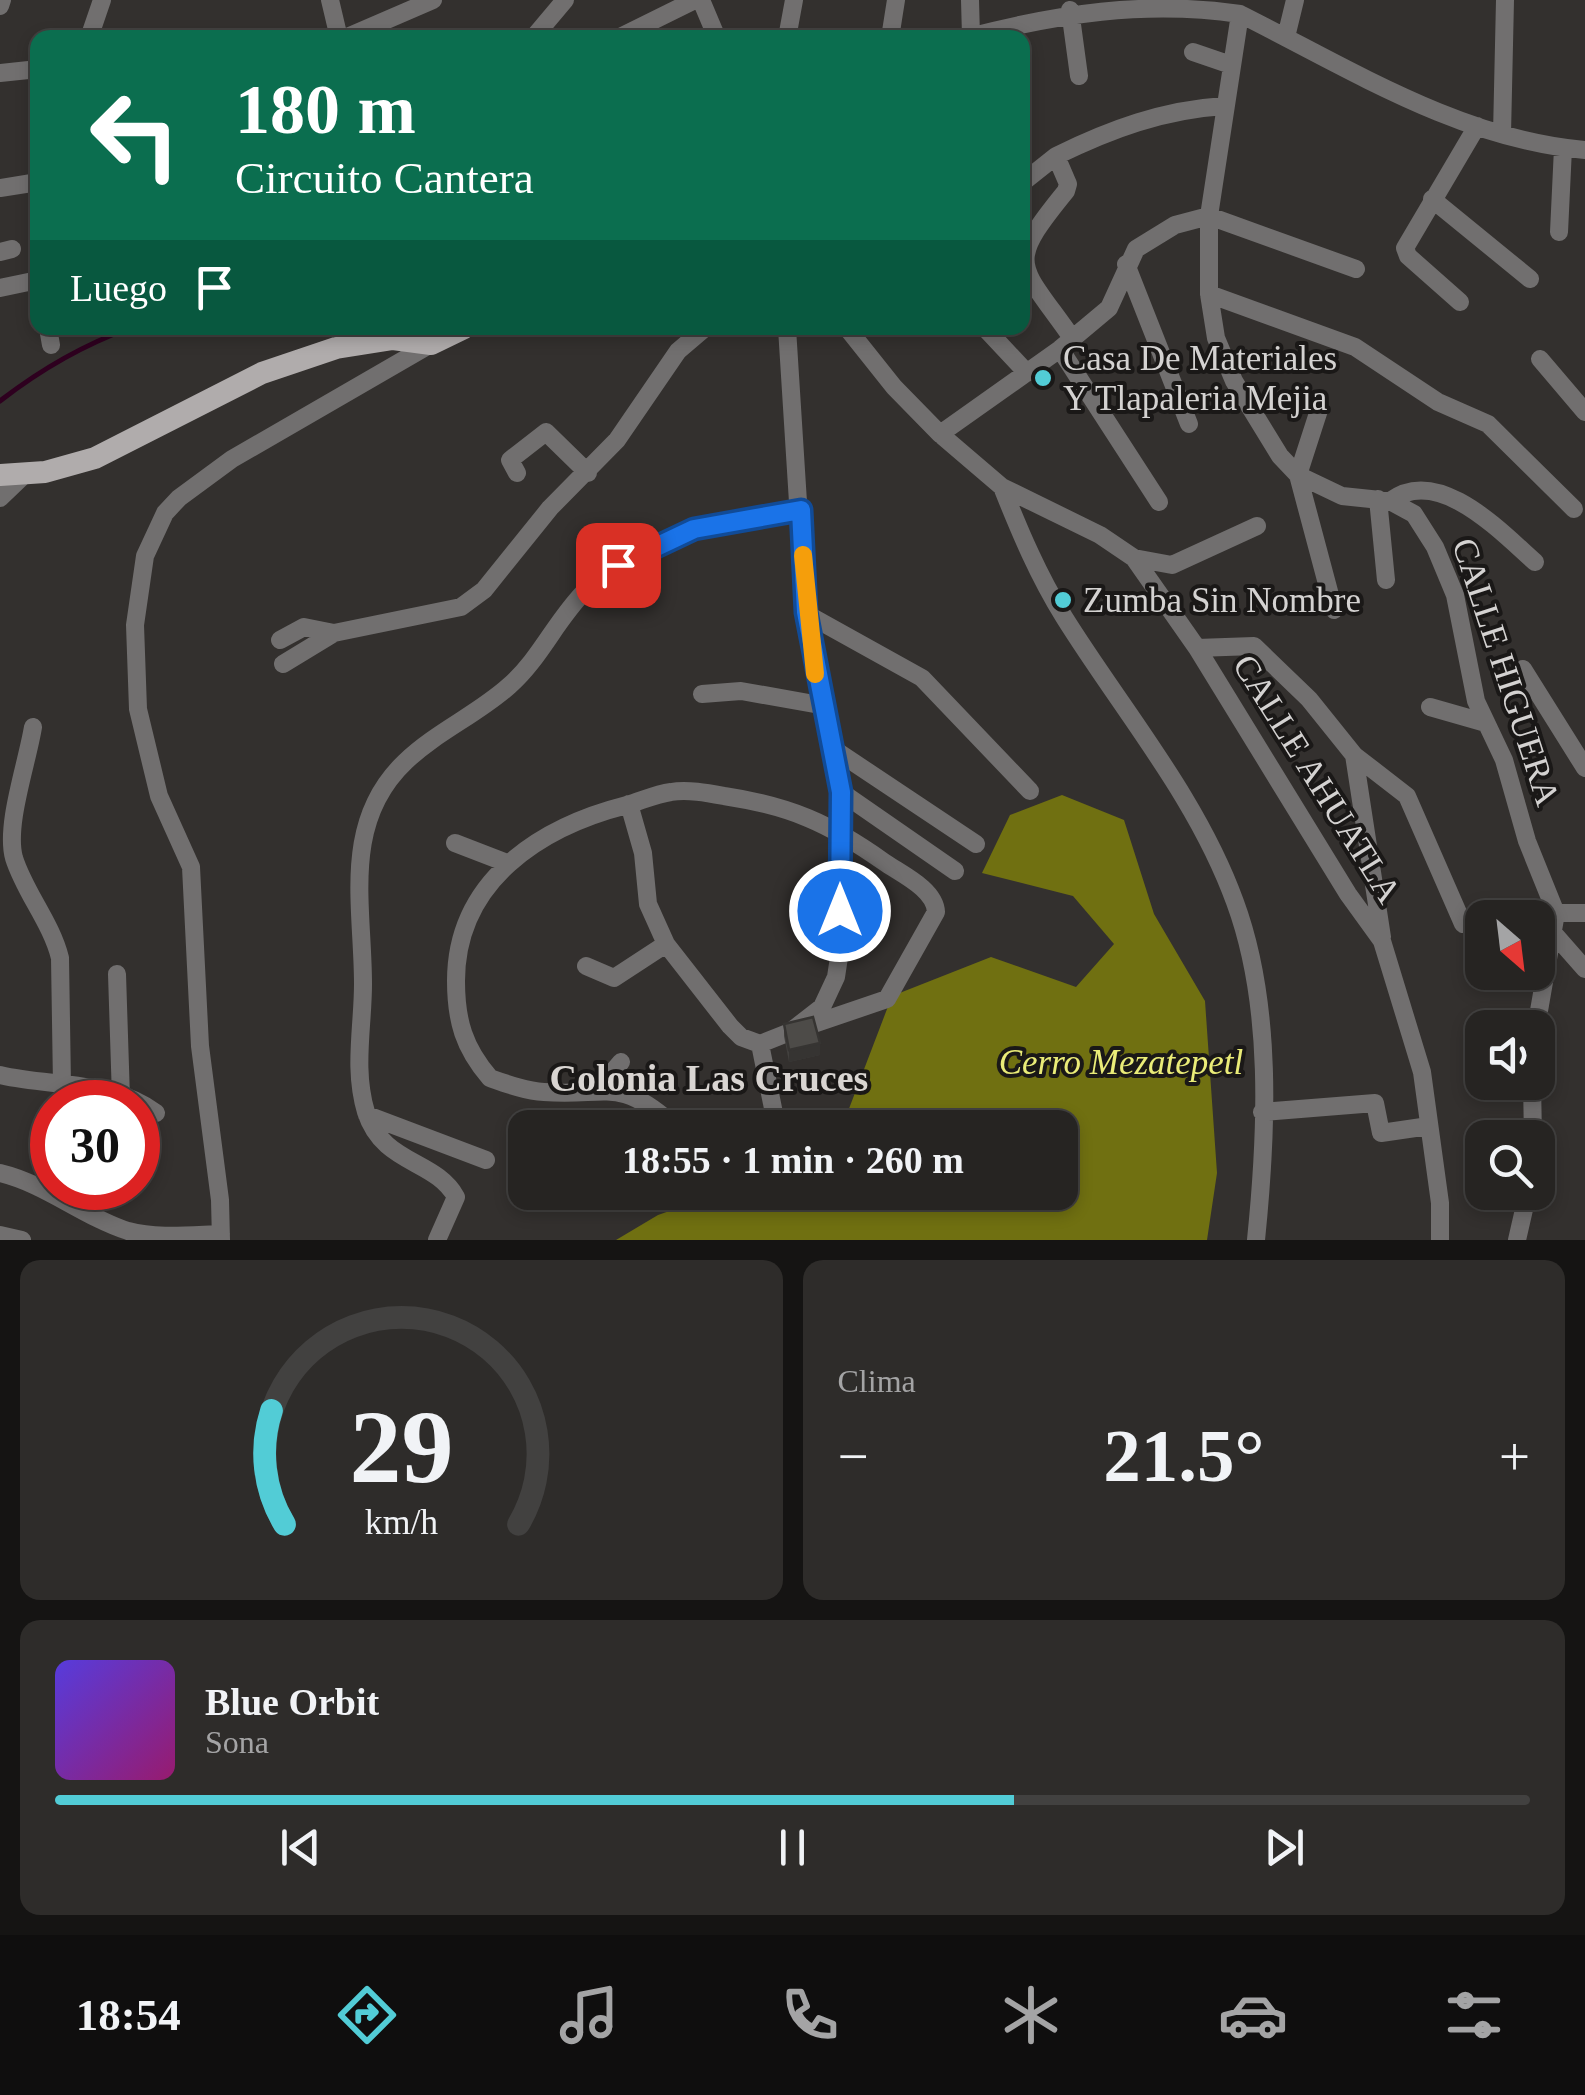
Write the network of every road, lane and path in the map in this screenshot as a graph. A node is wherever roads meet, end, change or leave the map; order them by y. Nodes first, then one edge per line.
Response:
1 (102, 0) edge
2 (330, 0) edge
3 (433, 0) edge
4 (565, 0) edge
5 (698, 0) edge
6 (794, 0) edge
7 (896, 0) edge
8 (970, 0) edge
9 (1295, 0) edge
10 (1505, 0) edge
11 (1220, 5) edge
12 (1070, 10) junction
13 (1240, 14) junction
14 (92, 30) edge
15 (339, 30) edge
16 (361, 30) edge
17 (540, 30) edge
18 (635, 30) edge
19 (712, 30) edge
20 (788, 30) edge
21 (891, 30) edge
22 (968, 30) edge
23 (994, 30) edge
24 (1286, 37) junction
25 (1193, 52) dead end
26 (1231, 65) junction
27 (30, 71) edge
28 (0, 73) edge
29 (1079, 76) dead end
30 (1224, 106) junction
31 (1477, 126) junction
32 (1502, 134) junction
33 (1563, 148) junction
34 (1585, 150) edge
35 (1056, 156) junction
36 (1030, 176) edge
37 (30, 183) edge
38 (0, 188) edge
39 (1432, 199) junction
40 (1209, 216) junction
41 (1560, 232) dead end
42 (1030, 238) edge
43 (1126, 264) junction
44 (1356, 269) dead end
45 (1030, 275) edge
46 (1530, 278) dead end
47 (30, 282) edge
48 (0, 288) edge
49 (1209, 294) junction
50 (1460, 302) dead end
51 (697, 335) edge
52 (788, 335) edge
53 (853, 335) edge
54 (991, 335) edge
55 (429, 336) edge
56 (1066, 343) junction
57 (1540, 359) dead end
58 (1026, 374) junction
59 (1319, 410) dead end
60 (1585, 412) edge
61 (1189, 424) dead end
62 (940, 434) junction
63 (517, 473) dead end
64 (588, 473) junction
65 (24, 475) junction
66 (0, 476) edge
67 (1298, 476) junction
68 (1002, 487) junction
69 (0, 498) edge
70 (1384, 500) junction
71 (1159, 502) dead end
72 (1574, 509) dead end
73 (801, 510) junction
74 (1256, 526) dead end
75 (1134, 558) junction
76 (1534, 562) dead end
77 (1386, 580) dead end
78 (1334, 610) dead end
79 (806, 612) junction
80 (334, 632) junction
81 (280, 640) dead end
82 (1196, 648) junction
83 (283, 664) dead end
84 (1523, 669) dead end
85 (702, 694) dead end
86 (820, 705) junction
87 (1430, 707) dead end
88 (1486, 723) junction
89 (33, 727) dead end
90 (832, 748) junction
91 (1354, 755) junction
92 (1585, 768) edge
93 (1030, 791) dead end
94 (841, 792) junction
95 (629, 804) junction
96 (840, 831) junction
97 (456, 843) dead end
98 (976, 844) dead end
99 (7, 862) edge
100 (507, 863) junction
101 (954, 871) dead end
102 (1556, 913) junction
103 (1585, 913) edge
104 (1463, 924) dead end
105 (1555, 924) edge
106 (1555, 936) edge
107 (1382, 940) junction
108 (666, 944) junction
109 (586, 966) dead end
110 (1585, 968) edge
111 (118, 974) dead end
112 (790, 1032) junction
113 (760, 1044) junction
114 (621, 1062) dead end
115 (0, 1074) edge
116 (37, 1080) edge
117 (62, 1080) edge
118 (121, 1080) edge
119 (599, 1088) junction
120 (653, 1110) edge
121 (773, 1110) edge
122 (1262, 1112) junction
123 (367, 1115) junction
124 (1429, 1126) junction
125 (486, 1160) dead end
126 (0, 1173) edge
127 (1524, 1210) edge
128 (0, 1235) edge
129 (221, 1237) edge
130 (22, 1240) edge
131 (436, 1240) edge
132 (1256, 1240) edge
133 (1440, 1240) edge
134 (1516, 1240) edge

1 - 14 street
2 - 15 street
3 - 16 street
4 - 17 street
5 - 18 street
5 - 19 street
6 - 20 street
7 - 21 street
8 - 22 street
9 - 24 street
10 - 32 street
11 - 12 street
11 - 13 street
12 - 23 street
12 - 29 street
13 - 24 street
13 - 26 street
24 - 31 street
25 - 26 street
26 - 30 street
27 - 28 street
30 - 35 street
30 - 40 street
31 - 32 street
31 - 39 street
32 - 33 street
33 - 34 street
33 - 41 street
35 - 36 street
35 - 42 street
37 - 38 street
39 - 46 street
39 - 50 street
40 - 43 street
40 - 44 street
40 - 49 street
43 - 56 street
43 - 61 street
45 - 56 street
47 - 48 street
49 - 67 street
49 - 72 street
51 - 64 street
52 - 73 street
53 - 62 street, CALLE AHUATLA
54 - 58 street
55 - 65 main road
55 - 129 street
56 - 58 street
56 - 71 street
57 - 60 street
58 - 62 street
59 - 67 street
62 - 68 street, CALLE AHUATLA
63 - 64 street
64 - 80 street
65 - 66 main road
65 - 69 street
67 - 70 street
67 - 78 street
68 - 75 street, CALLE AHUATLA
68 - 122 street
70 - 76 street
70 - 77 street
70 - 88 street, CALLE HIGUERA
73 - 79 street
73 - 123 street
74 - 75 street
75 - 82 street, CALLE AHUATLA
79 - 86 street
79 - 93 street
80 - 81 street
80 - 83 street
82 - 91 street
82 - 107 street, CALLE AHUATLA
84 - 92 street
85 - 86 street
86 - 90 street
87 - 88 street
88 - 102 street, CALLE HIGUERA
89 - 99 street
90 - 94 street
90 - 98 street
91 - 104 street
91 - 107 street
94 - 96 street
94 - 101 street
95 - 96 street
95 - 100 street
95 - 108 street
96 - 112 street
96 - 112 street
97 - 100 street
99 - 117 street
100 - 119 street
102 - 103 street
102 - 105 street, CALLE HIGUERA
106 - 110 street
107 - 124 street, CALLE AHUATLA
108 - 109 street
108 - 113 street
111 - 118 street
112 - 113 street
113 - 121 street
114 - 119 street
115 - 116 street
119 - 120 street
122 - 124 street
122 - 132 street
123 - 125 street
123 - 131 street
124 - 133 street, CALLE AHUATLA
126 - 129 street
127 - 134 street
128 - 130 street

